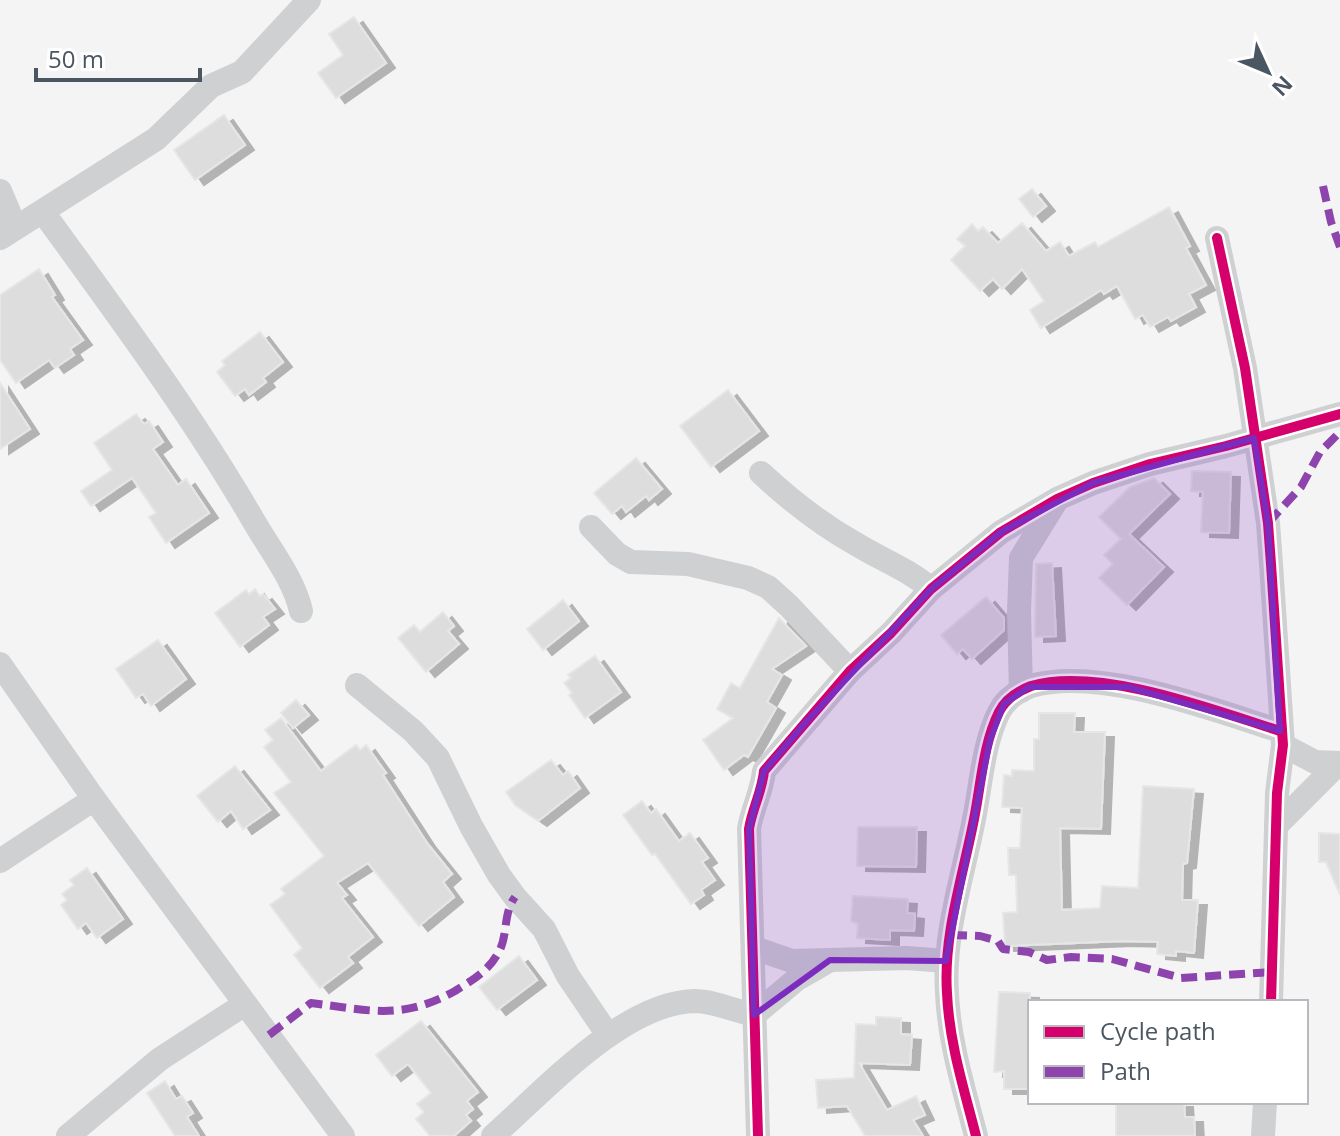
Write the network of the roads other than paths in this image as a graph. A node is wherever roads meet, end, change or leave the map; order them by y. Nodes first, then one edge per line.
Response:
1 (309, 0) edge
2 (0, 191) edge
3 (43, 212) junction
4 (6, 234) edge
5 (1217, 238) dead end
6 (1340, 414) edge
7 (1254, 438) junction
8 (761, 473) dead end
9 (1057, 499) junction
10 (591, 527) dead end
11 (931, 589) junction
12 (301, 611) dead end
13 (0, 664) edge
14 (850, 671) junction
15 (357, 685) dead end
16 (1021, 691) junction
17 (1281, 738) junction
18 (1339, 763) edge
19 (94, 799) junction
20 (1276, 826) junction
21 (0, 861) edge
22 (754, 948) junction
23 (830, 960) junction
24 (946, 961) junction
25 (1271, 1000) edge
26 (245, 1004) junction
27 (754, 1015) junction
28 (608, 1035) junction
29 (1265, 1104) edge
30 (68, 1136) edge
31 (343, 1136) edge
32 (493, 1136) edge
33 (758, 1136) edge
34 (976, 1136) edge
35 (1263, 1136) edge

1 - 3 street
2 - 4 street
3 - 4 street
3 - 12 street
5 - 7 street
6 - 7 street
7 - 9 street
7 - 17 street
8 - 11 street
9 - 11 street
9 - 16 street
10 - 14 street
11 - 14 street
13 - 19 street
14 - 22 street
15 - 28 street
16 - 17 street
16 - 24 street
17 - 18 street
17 - 20 street
18 - 20 street
19 - 21 street
19 - 26 street
20 - 25 street
22 - 23 street
22 - 27 street
23 - 24 street
23 - 27 street
24 - 34 street
26 - 30 street
26 - 31 street
27 - 28 street
27 - 33 street
28 - 32 street
29 - 35 street

